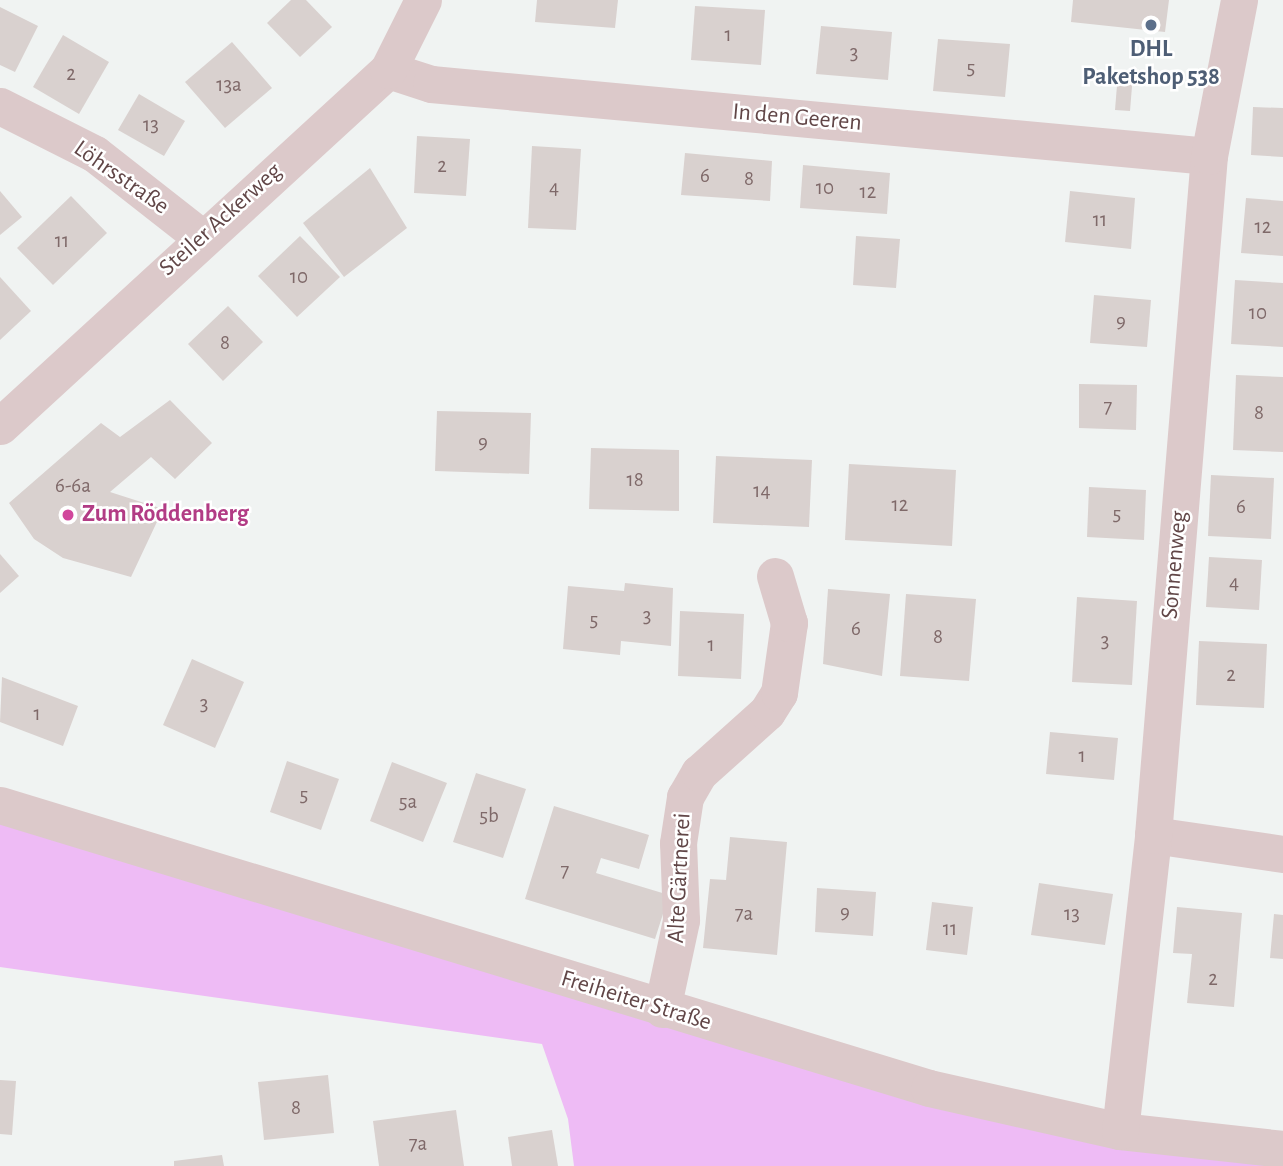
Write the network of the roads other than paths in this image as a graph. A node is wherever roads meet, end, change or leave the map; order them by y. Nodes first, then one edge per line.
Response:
1 (423, 0) edge
2 (1239, 0) edge
3 (388, 70) junction
4 (0, 106) edge
5 (1209, 156) junction
6 (201, 237) junction
7 (0, 426) edge
8 (775, 576) dead end
9 (0, 805) edge
10 (1153, 835) junction
11 (1283, 854) edge
12 (662, 1009) junction
13 (1120, 1131) junction
14 (1283, 1149) edge

1 - 3 street, Steiler Ackerweg
2 - 5 street, Sonnenweg
3 - 5 street, In den Geeren
3 - 6 street, Steiler Ackerweg
4 - 6 street, Löhrsstraße
5 - 10 street, Sonnenweg
6 - 7 street, Steiler Ackerweg
8 - 12 street, Alte Gärtnerei
9 - 12 street, Freiheiter Straße
10 - 11 street
10 - 13 street, Sonnenweg
12 - 13 street, Freiheiter Straße
13 - 14 street, Freiheiter Straße

